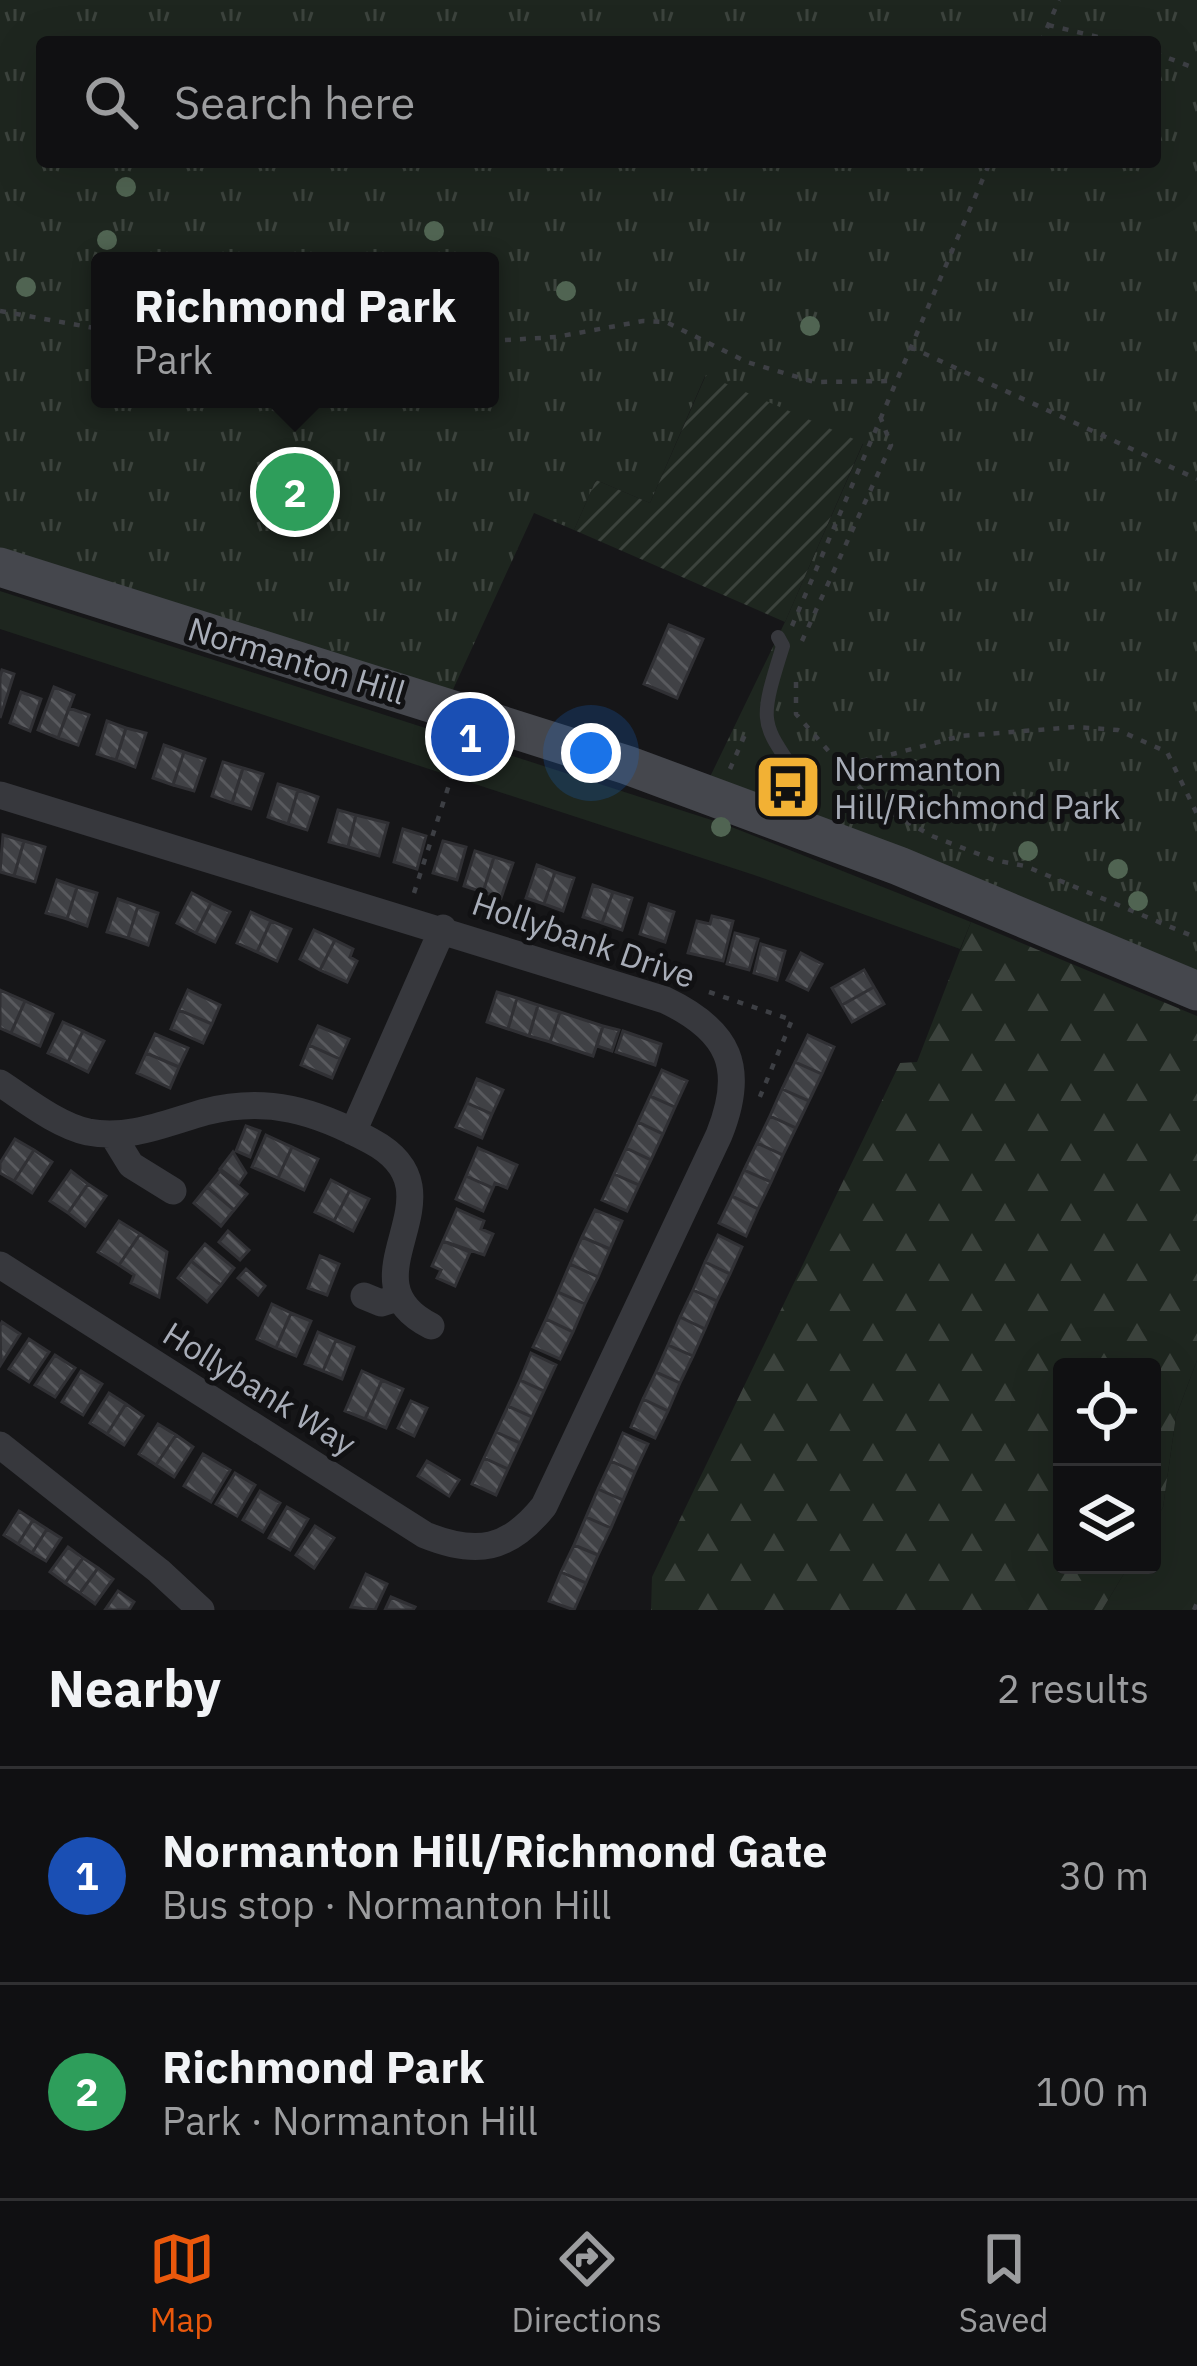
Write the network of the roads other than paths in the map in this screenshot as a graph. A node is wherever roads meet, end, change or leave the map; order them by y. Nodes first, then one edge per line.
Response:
1 (0, 567) edge
2 (781, 642) road end
3 (0, 795) edge
4 (797, 826) junction
5 (443, 928) junction
6 (1197, 991) edge
7 (0, 1083) edge
8 (353, 1132) junction
9 (112, 1133) junction
10 (172, 1191) dead end
11 (0, 1265) edge
12 (364, 1296) dead end
13 (397, 1298) junction
14 (431, 1326) dead end
15 (0, 1445) edge
16 (490, 1546) joint
17 (201, 1610) edge

1 - 4 main road, Normanton Hill
2 - 4 lane
3 - 5 street, Hollybank Drive
4 - 6 main road, Normanton Hill
5 - 8 street
5 - 16 street, Hollybank Drive
7 - 9 street
8 - 9 street
8 - 13 street
9 - 10 street
11 - 16 street, Hollybank Way
12 - 13 street
13 - 14 street
15 - 17 street

